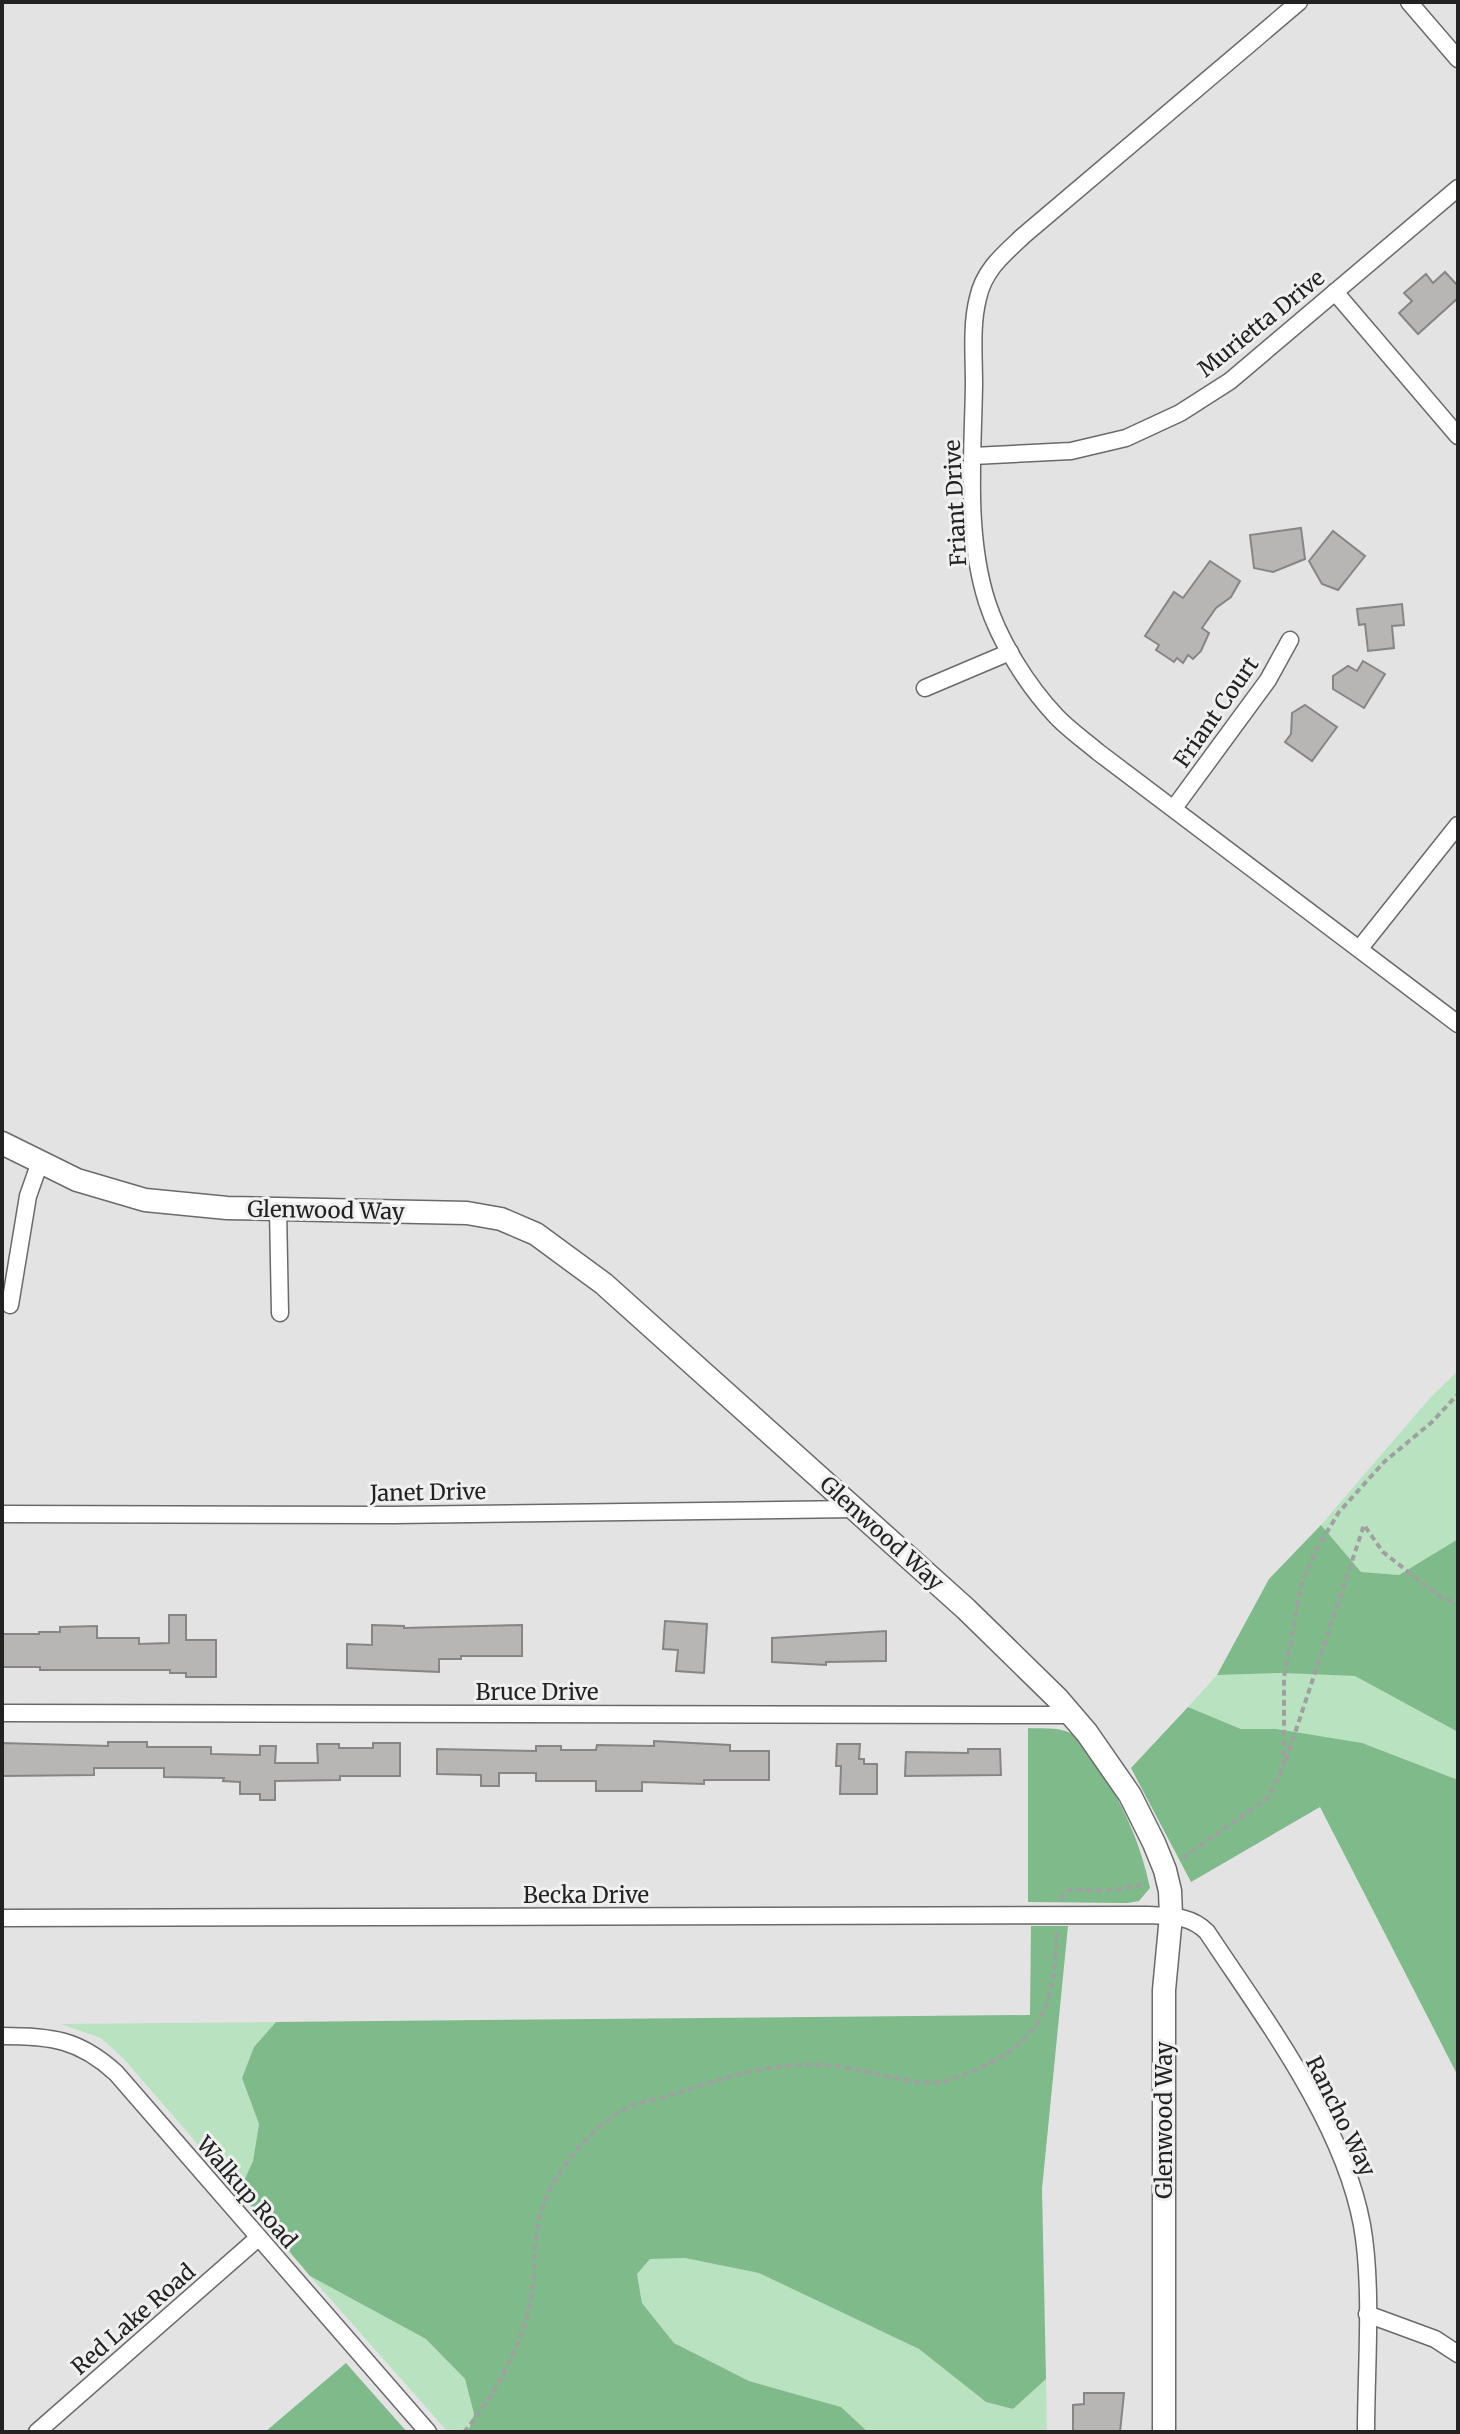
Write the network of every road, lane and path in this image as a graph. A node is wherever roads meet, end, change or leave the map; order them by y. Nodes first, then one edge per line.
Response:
1 (1299, 2) edge
2 (1409, 2) edge
3 (1458, 59) edge
4 (1458, 188) edge
5 (1335, 292) junction
6 (1458, 436) edge
7 (973, 456) junction
8 (1290, 640) dead end
9 (1010, 652) junction
10 (925, 688) dead end
11 (1174, 808) junction
12 (1458, 825) edge
13 (1360, 948) junction
14 (1458, 1024) edge
15 (2, 1143) edge
16 (40, 1162) junction
17 (278, 1209) junction
18 (10, 1305) dead end
19 (280, 1313) dead end
20 (1458, 1394) edge
21 (855, 1509) junction
22 (2, 1514) edge
23 (1458, 1604) edge
24 (2, 1713) edge
25 (1071, 1715) junction
26 (1284, 1766) junction
27 (1165, 1870) junction
28 (1058, 1916) junction
29 (1171, 1916) junction
30 (2, 1918) edge
31 (2, 2036) edge
32 (258, 2238) junction
33 (1367, 2314) junction
34 (1458, 2354) edge
35 (37, 2432) edge
36 (428, 2432) edge
37 (464, 2432) edge
38 (1164, 2432) edge
39 (1366, 2432) edge

1 - 7 street, Friant Drive
2 - 3 street
4 - 5 street, Murietta Drive
5 - 6 street
5 - 7 street, Murietta Drive
7 - 9 street, Friant Drive
8 - 11 street, Friant Court
9 - 10 street
9 - 11 street, Friant Drive
11 - 13 street, Friant Drive
12 - 13 street
13 - 14 street, Friant Drive
15 - 16 street, Glenwood Way
16 - 17 street, Glenwood Way
16 - 18 street
17 - 19 street
17 - 21 street, Glenwood Way
20 - 26 path
21 - 22 street, Janet Drive
21 - 25 street, Glenwood Way
23 - 26 path
24 - 25 street, Bruce Drive
25 - 27 street, Glenwood Way
26 - 27 path
27 - 28 path
27 - 29 street, Glenwood Way
28 - 29 street, Becka Drive
28 - 30 street, Becka Drive
28 - 37 path
29 - 33 street, Rancho Way
29 - 38 street, Glenwood Way
31 - 32 street, Walkup Road
32 - 35 street, Red Lake Road
32 - 36 street, Walkup Road
33 - 34 street
33 - 39 street, Rancho Way

